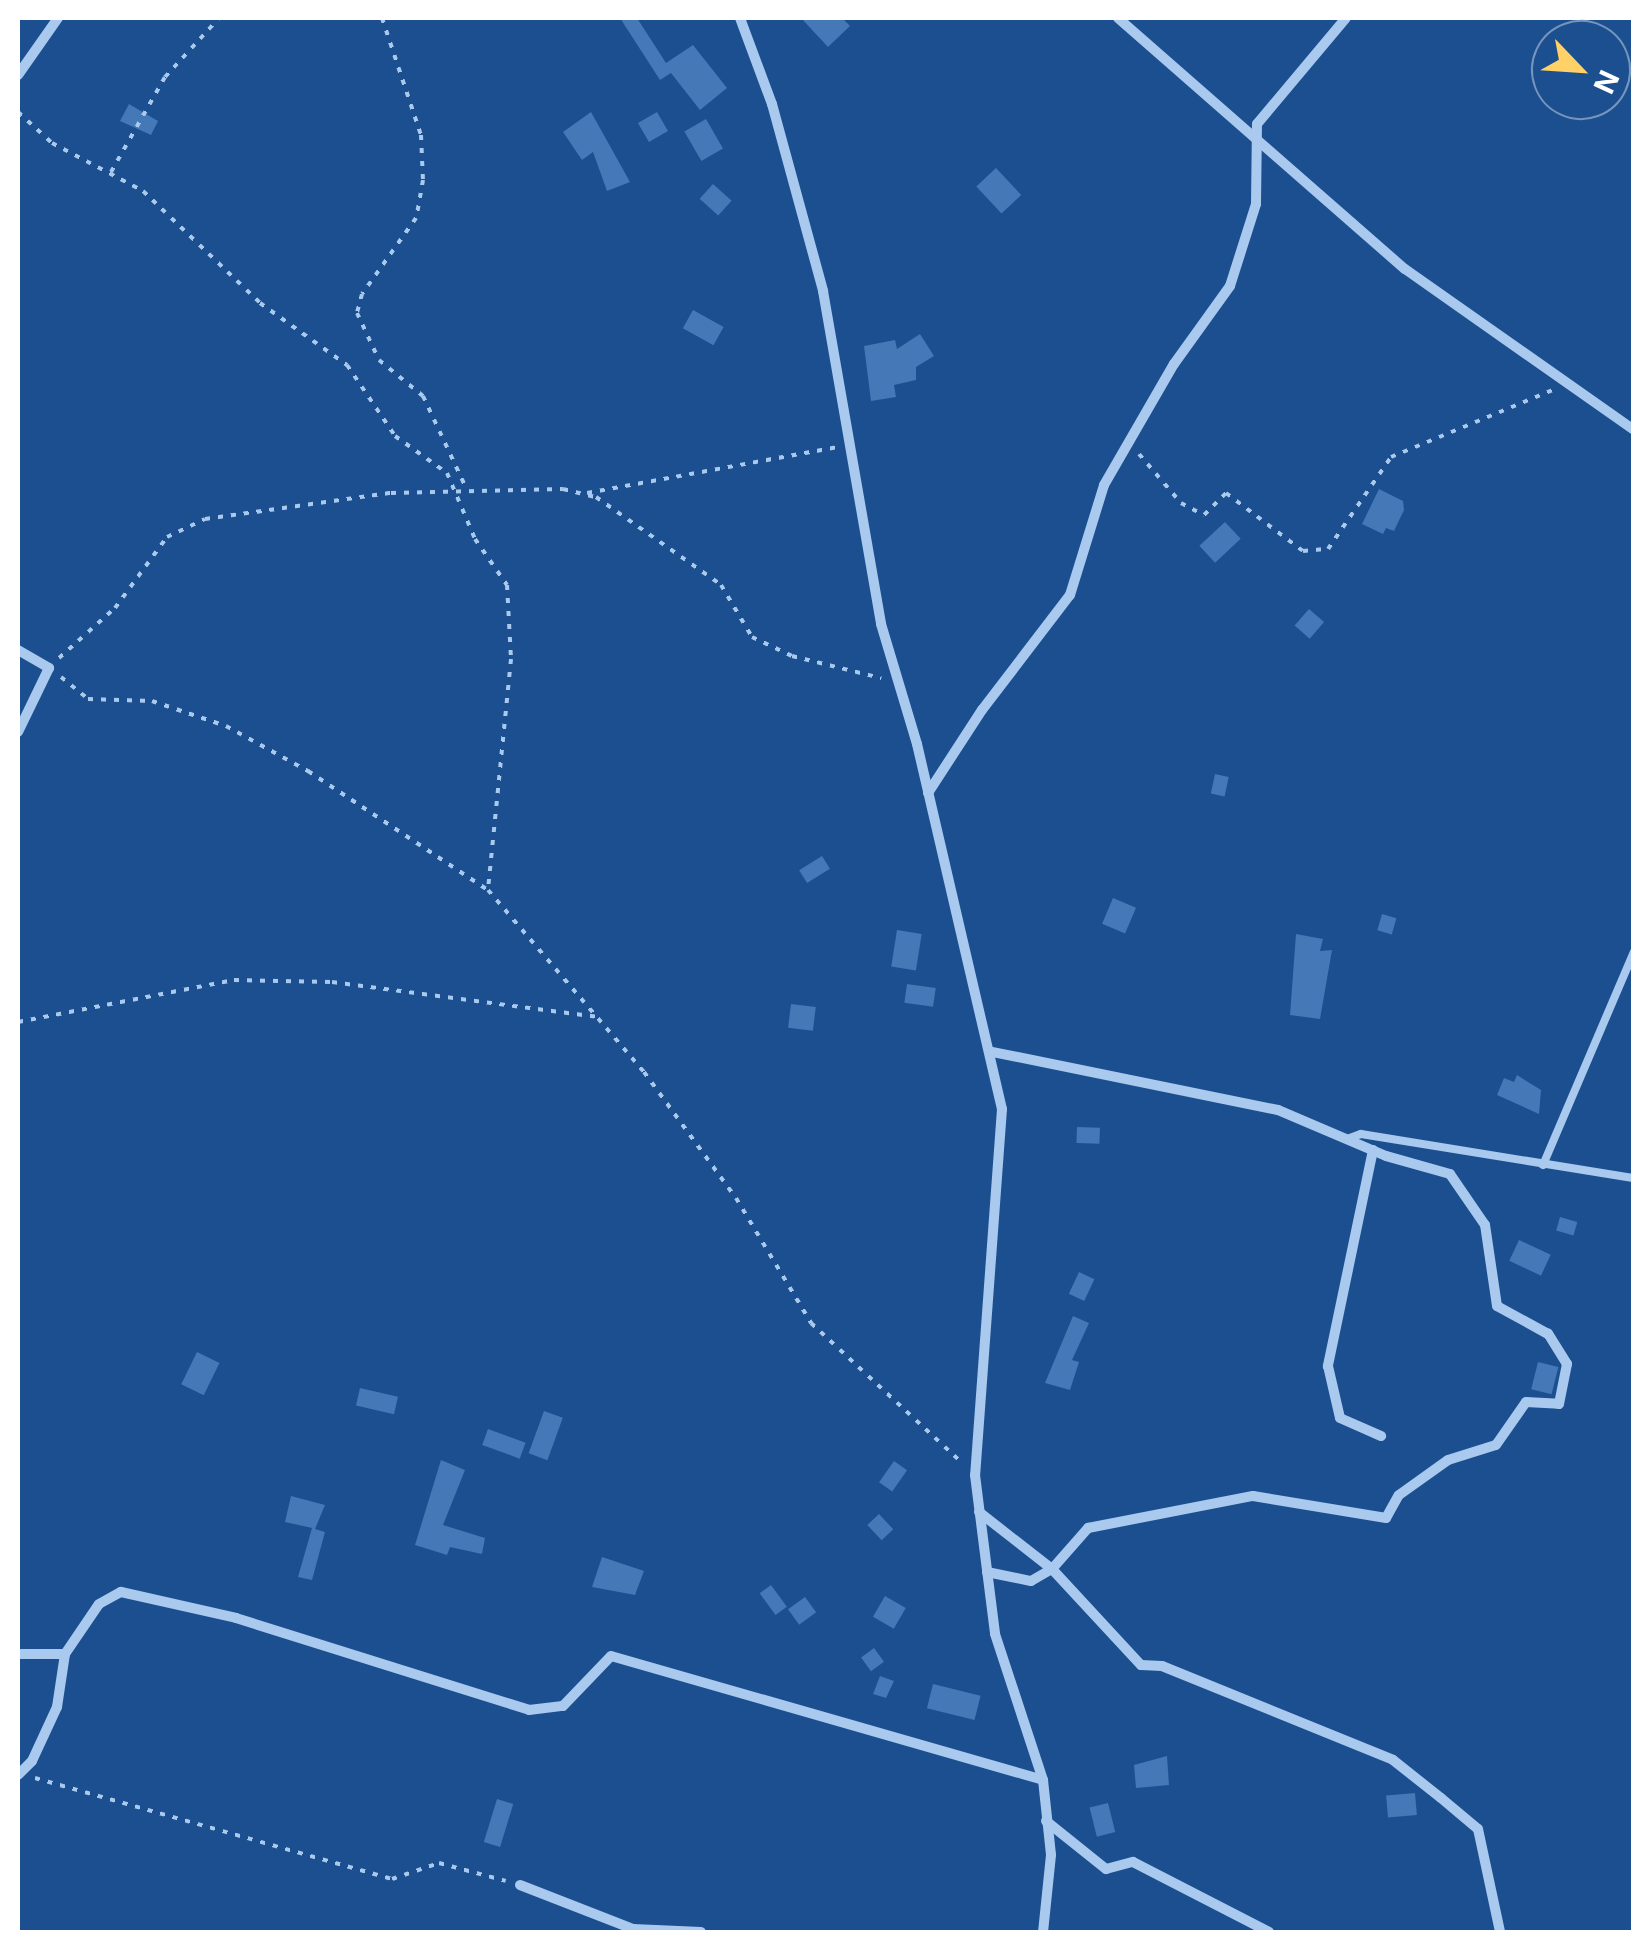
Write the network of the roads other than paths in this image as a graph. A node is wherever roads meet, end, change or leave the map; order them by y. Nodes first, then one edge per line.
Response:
1 (58, 18) edge
2 (740, 18) edge
3 (1118, 18) edge
4 (1346, 18) edge
5 (18, 75) edge
6 (1254, 137) junction
7 (1634, 430) edge
8 (18, 650) edge
9 (18, 732) edge
10 (928, 793) junction
11 (1634, 952) edge
12 (992, 1052) junction
13 (1347, 1139) junction
14 (1373, 1150) junction
15 (1543, 1165) junction
16 (1634, 1178) edge
17 (1381, 1436) dead end
18 (979, 1512) junction
19 (1052, 1569) junction
20 (987, 1572) junction
21 (18, 1654) edge
22 (65, 1654) junction
23 (18, 1774) edge
24 (1043, 1780) junction
25 (1045, 1820) junction
26 (520, 1885) road end
27 (701, 1932) edge
28 (1043, 1932) edge
29 (1269, 1932) edge
30 (1500, 1932) edge

1 - 5 street
2 - 10 street
3 - 6 street
4 - 6 street
6 - 7 street
6 - 10 street
8 - 9 street
10 - 12 street
11 - 15 lane
12 - 13 street
12 - 18 street
13 - 14 street
13 - 15 lane
14 - 17 street
14 - 19 street
15 - 16 lane
18 - 19 street
18 - 20 street
19 - 20 street
19 - 30 street
20 - 24 street
21 - 22 street
22 - 23 street
22 - 24 street
24 - 25 street
25 - 28 street
25 - 29 street
26 - 27 street

